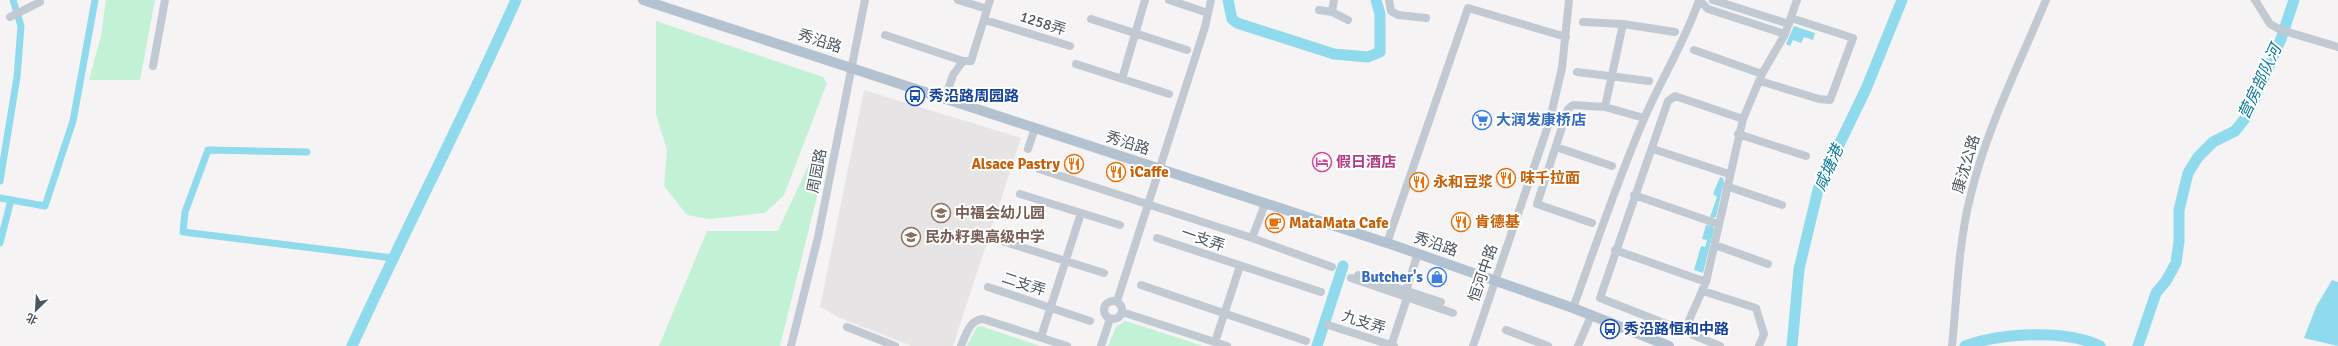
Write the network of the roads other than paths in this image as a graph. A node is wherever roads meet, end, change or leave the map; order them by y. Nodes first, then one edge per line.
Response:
1 (165, 0) edge
2 (643, 0) edge
3 (865, 0) edge
4 (958, 0) edge
5 (990, 0) edge
6 (1145, 0) edge
7 (1169, 0) edge
8 (1210, 0) edge
9 (1334, 0) edge
10 (1389, 0) edge
11 (1569, 0) edge
12 (1698, 0) edge
13 (1702, 0) edge
14 (1713, 0) edge
15 (1797, 0) edge
16 (2046, 0) edge
17 (2255, 0) edge
18 (40, 2) dead end
19 (987, 9) junction
20 (1319, 10) dead end
21 (1332, 12) junction
22 (1208, 13) junction
23 (10, 17) dead end
24 (1426, 18) dead end
25 (1090, 19) dead end
26 (985, 20) junction
27 (1348, 20) dead end
28 (1790, 21) junction
29 (1583, 22) dead end
30 (1623, 24) junction
31 (1675, 32) dead end
32 (1136, 34) junction
33 (1785, 34) junction
34 (885, 35) dead end
35 (1566, 37) junction
36 (1070, 46) dead end
37 (2338, 48) edge
38 (1187, 50) dead end
39 (1694, 50) dead end
40 (963, 61) junction
41 (1076, 64) dead end
42 (152, 66) dead end
43 (852, 67) junction
44 (1577, 72) dead end
45 (1612, 77) junction
46 (1761, 77) junction
47 (1122, 79) junction
48 (1649, 81) dead end
49 (1169, 94) dead end
50 (945, 98) junction
51 (1604, 107) junction
52 (1644, 118) junction
53 (1743, 119) junction
54 (1035, 128) junction
55 (1738, 134) junction
56 (1556, 147) junction
57 (1028, 148) dead end
58 (1653, 149) junction
59 (1806, 156) dead end
60 (1612, 166) dead end
61 (1039, 169) dead end
62 (1160, 169) junction
63 (1729, 174) junction
64 (1726, 186) junction
65 (1020, 194) dead end
66 (1634, 195) junction
67 (1149, 204) junction
68 (1265, 204) junction
69 (1782, 205) dead end
70 (1081, 213) junction
71 (1592, 223) dead end
72 (1718, 224) junction
73 (1120, 225) dead end
74 (1157, 238) dead end
75 (1252, 238) junction
76 (1002, 241) dead end
77 (1387, 243) junction
78 (1715, 246) junction
79 (1615, 250) junction
80 (1418, 253) junction
81 (1066, 261) junction
82 (1768, 264) dead end
83 (1240, 266) junction
84 (1332, 267) dead end
85 (1104, 273) dead end
86 (1354, 276) dead end
87 (1495, 280) junction
88 (1141, 285) dead end
89 (988, 287) dead end
90 (1705, 287) junction
91 (1322, 292) dead end
92 (1406, 294) junction
93 (1117, 301) junction
94 (1441, 302) dead end
95 (1051, 308) junction
96 (1573, 308) junction
97 (1122, 312) junction
98 (1224, 312) junction
99 (1453, 313) dead end
100 (1591, 316) junction
101 (1110, 319) junction
102 (1090, 321) dead end
103 (1328, 325) dead end
104 (847, 327) dead end
105 (1674, 327) dead end
106 (1686, 327) dead end
107 (1506, 330) dead end
108 (1693, 335) dead end
109 (1041, 337) junction
110 (1306, 341) dead end
111 (1215, 342) junction
112 (1953, 343) edge
113 (791, 346) edge
114 (895, 346) edge
115 (961, 346) edge
116 (1067, 346) edge
117 (1101, 346) edge
118 (1227, 346) edge
119 (1392, 346) edge
120 (1473, 346) edge
121 (1548, 346) edge
122 (1578, 346) edge
123 (1669, 346) edge
124 (1720, 346) edge
125 (1759, 346) edge

1 - 42 street
2 - 43 main road, 秀沿路
3 - 43 street, 周园路
4 - 19 street
5 - 19 street
6 - 32 street
7 - 22 street
8 - 22 street
9 - 21 street
10 - 24 street
11 - 35 street, 恒河中路
12 - 13 street
12 - 33 street
12 - 52 street
14 - 28 street
15 - 28 street
16 - 112 street, 康沈公路
17 - 37 street
18 - 23 street
19 - 26 street
20 - 21 street
21 - 27 street
22 - 62 street
25 - 32 street
26 - 36 street, 1258弄
26 - 40 street
28 - 33 street
28 - 46 street
29 - 30 street
30 - 31 street
30 - 45 street
32 - 38 street
32 - 47 street
33 - 46 street
34 - 40 street
35 - 77 street
35 - 87 street, 恒河中路
39 - 46 street
40 - 50 street
41 - 47 street
43 - 50 main road, 秀沿路
43 - 113 street, 周园路
44 - 45 street
45 - 48 street
45 - 51 street
46 - 53 street
47 - 49 street
50 - 54 main road, 秀沿路
51 - 52 street
51 - 56 street
52 - 96 street
53 - 55 street
53 - 58 street
54 - 57 street
54 - 62 main road, 秀沿路
55 - 59 street
55 - 63 street
56 - 60 street
56 - 71 street
58 - 63 street
58 - 66 street
61 - 67 street
62 - 67 street
62 - 68 main road, 秀沿路
63 - 64 street
64 - 69 street
64 - 72 street
65 - 70 street
66 - 72 street
66 - 79 street
67 - 75 street
67 - 93 street
68 - 75 street
68 - 77 main road, 秀沿路
70 - 73 street
70 - 81 street, 二支弄
72 - 78 street
74 - 83 street, 一支弄
75 - 84 street
76 - 81 street
77 - 80 main road, 秀沿路
78 - 82 street
78 - 90 street
79 - 90 street
79 - 105 street
80 - 87 main road, 秀沿路
80 - 92 street, 九支弄
81 - 85 street
81 - 95 street, 二支弄
83 - 91 street, 一支弄
83 - 98 street, 一支弄
86 - 92 street
87 - 96 main road, 秀沿路
87 - 120 street, 恒河中路
88 - 98 street
89 - 95 street, 二支弄
90 - 106 street
90 - 125 street
92 - 94 street
92 - 99 street
92 - 119 street, 九支弄
93 - 97 street
93 - 101 street
95 - 102 street, 二支弄
95 - 109 street, 二支弄
96 - 100 main road, 秀沿路
97 - 101 street
97 - 111 street
98 - 110 street
98 - 111 street, 一支弄
100 - 122 street
100 - 123 main road, 秀沿路
101 - 117 street
103 - 119 street, 九支弄
104 - 114 street
107 - 121 street
108 - 124 street
109 - 115 street
109 - 116 street
111 - 118 street

